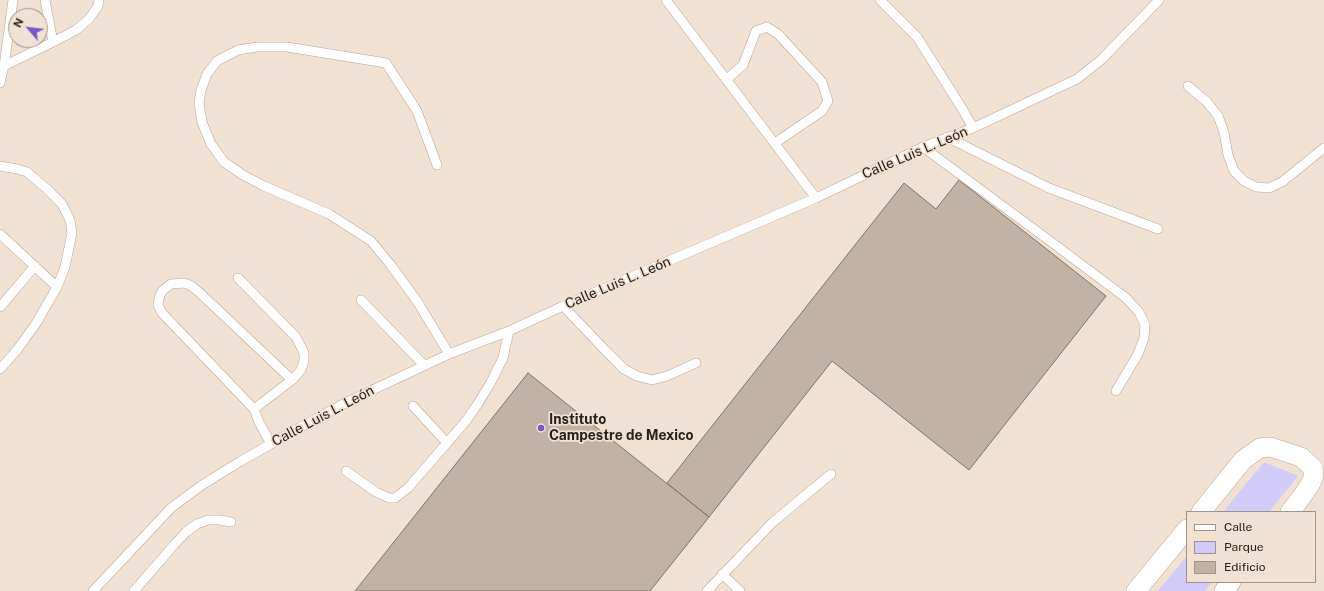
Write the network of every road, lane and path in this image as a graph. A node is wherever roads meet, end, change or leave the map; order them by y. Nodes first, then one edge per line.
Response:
1 (13, 0) edge
2 (45, 0) edge
3 (99, 0) edge
4 (666, 0) edge
5 (880, 0) edge
6 (1158, 0) edge
7 (53, 42) junction
8 (4, 66) junction
9 (727, 79) junction
10 (0, 83) edge
11 (1188, 86) dead end
12 (973, 128) junction
13 (947, 137) junction
14 (775, 143) junction
15 (922, 148) junction
16 (1324, 148) edge
17 (437, 165) dead end
18 (0, 166) edge
19 (816, 198) junction
20 (1158, 229) dead end
21 (0, 234) edge
22 (35, 266) junction
23 (238, 278) dead end
24 (57, 286) junction
25 (361, 300) dead end
26 (0, 306) edge
27 (563, 306) junction
28 (509, 331) junction
29 (450, 354) junction
30 (696, 363) dead end
31 (424, 365) junction
32 (0, 369) edge
33 (292, 380) junction
34 (1116, 390) dead end
35 (413, 406) dead end
36 (254, 409) junction
37 (447, 443) junction
38 (272, 444) junction
39 (346, 470) dead end
40 (831, 474) dead end
41 (1202, 511) edge
42 (1291, 511) edge
43 (231, 522) dead end
44 (1186, 530) edge
45 (722, 574) junction
46 (1230, 583) edge
47 (93, 591) edge
48 (134, 591) edge
49 (707, 591) edge
50 (740, 591) edge
51 (1136, 591) edge
52 (1224, 591) edge

1 - 8 lane
2 - 7 lane
3 - 7 lane
4 - 9 lane
5 - 12 lane
6 - 12 lane, Calle Luis L. León
7 - 8 lane
8 - 10 lane
9 - 14 lane
9 - 14 lane
11 - 16 lane
12 - 13 lane, Calle Luis L. León
13 - 15 lane, Calle Luis L. León
13 - 20 lane
14 - 19 lane
15 - 19 lane, Calle Luis L. León
15 - 34 lane
17 - 29 lane
18 - 24 lane
19 - 27 lane, Calle Luis L. León
21 - 22 lane
22 - 24 lane
22 - 26 lane
23 - 33 lane
24 - 32 lane
25 - 31 lane
27 - 28 lane, Calle Luis L. León
27 - 30 lane
28 - 29 lane, Calle Luis L. León
28 - 37 lane
29 - 31 lane, Calle Luis L. León
31 - 38 lane, Calle Luis L. León
33 - 36 lane
33 - 36 lane
35 - 37 lane
36 - 38 lane
37 - 39 lane
38 - 47 lane, Calle Luis L. León
40 - 45 lane
41 - 42 street
43 - 48 lane
44 - 51 street
45 - 49 lane
45 - 50 lane
46 - 52 street

